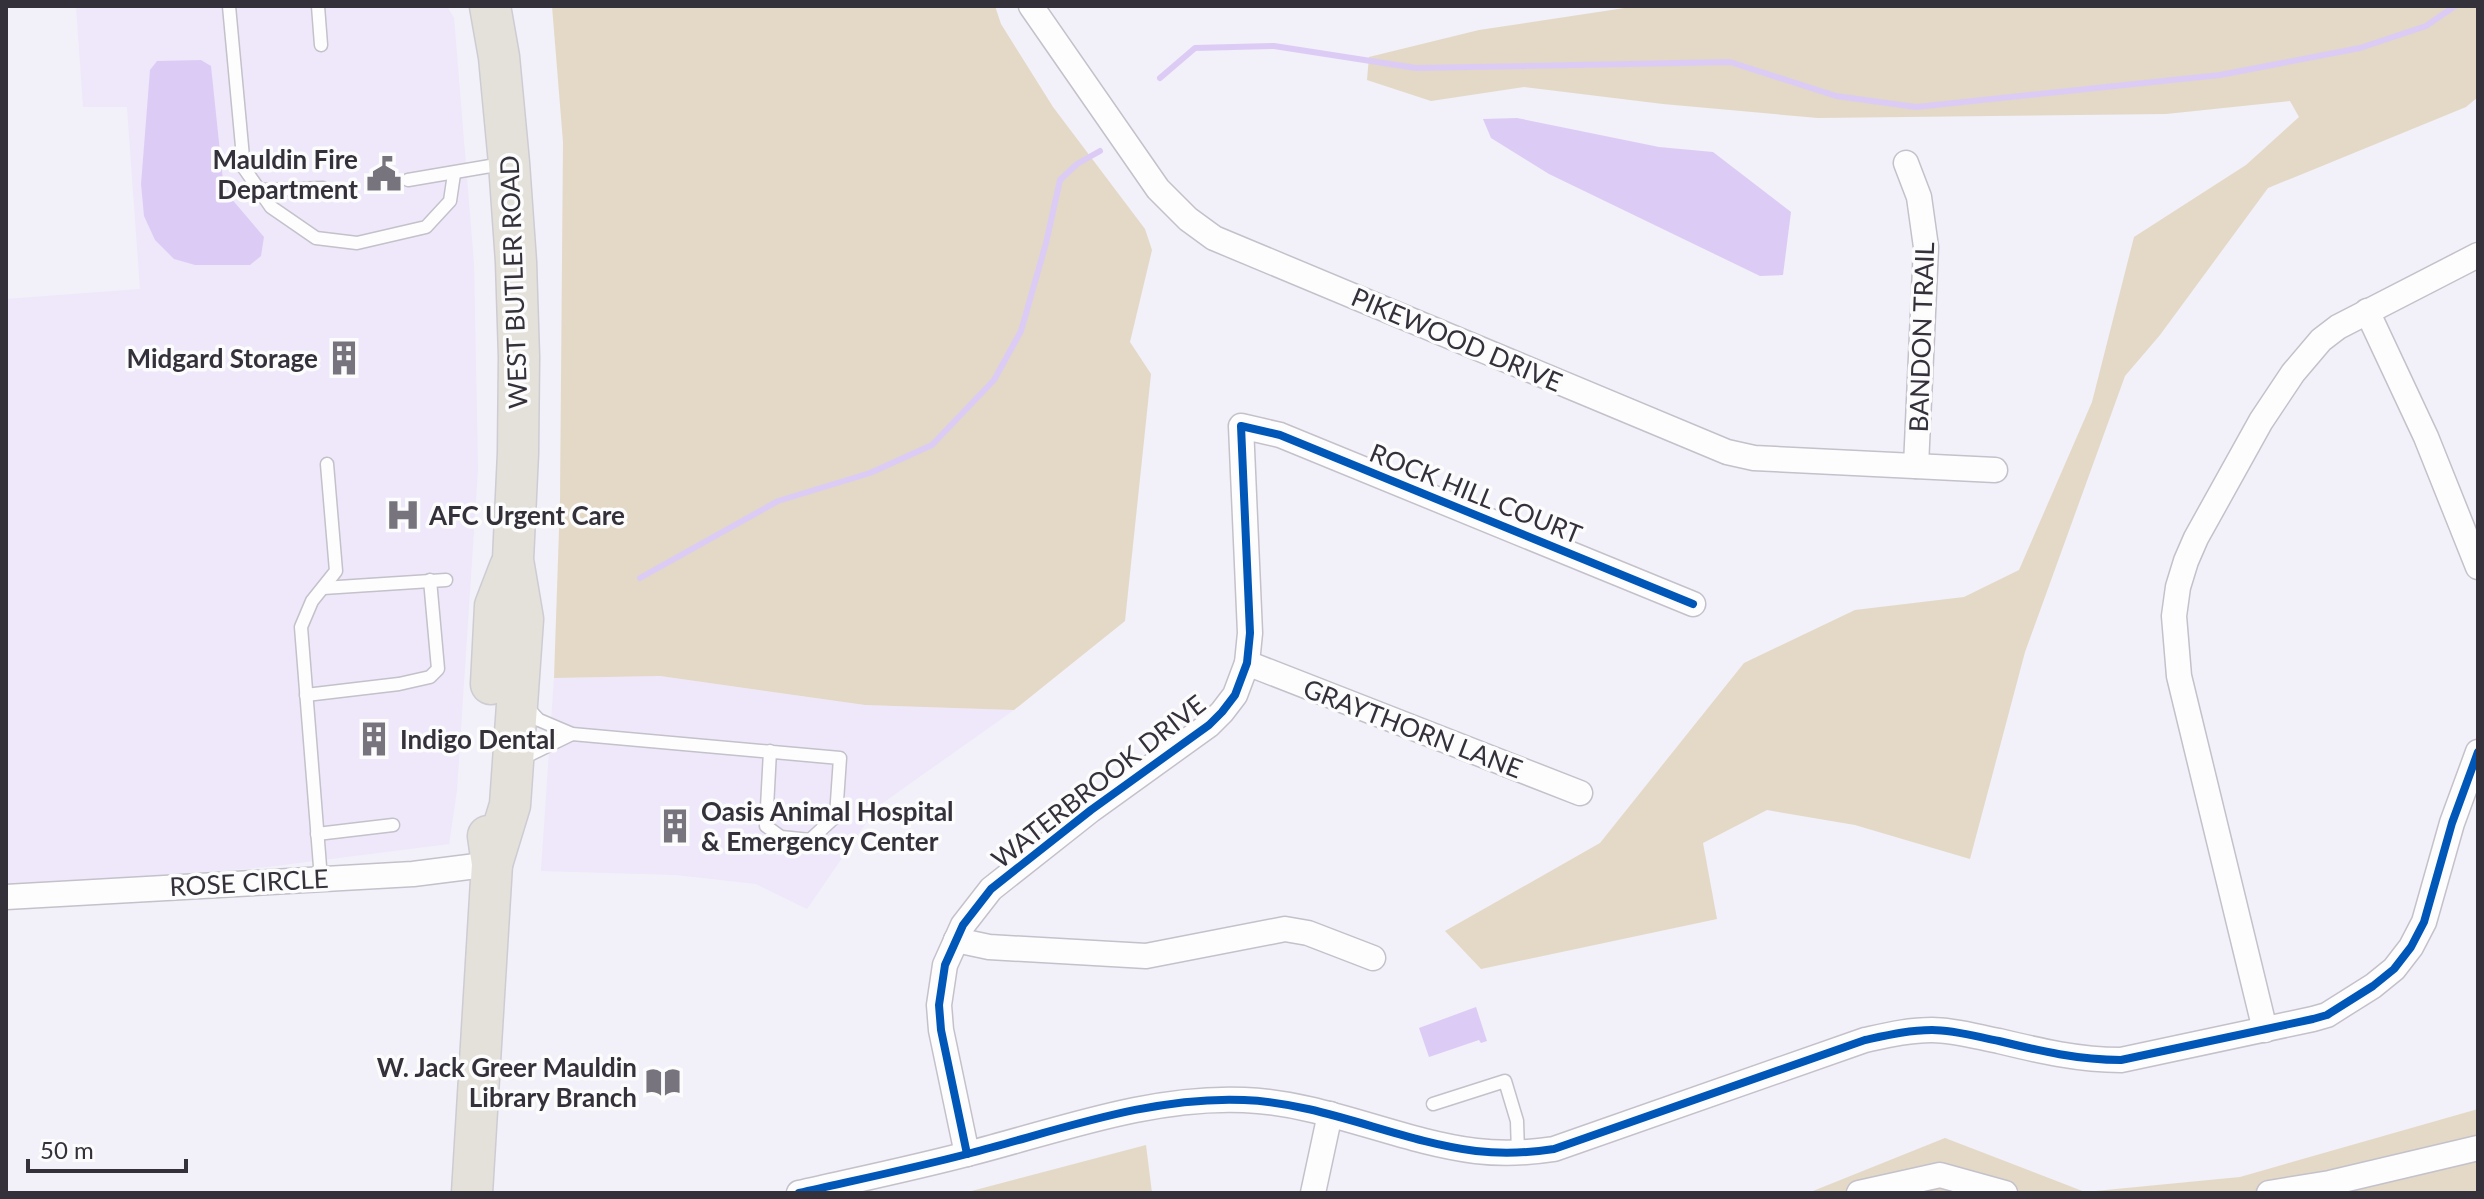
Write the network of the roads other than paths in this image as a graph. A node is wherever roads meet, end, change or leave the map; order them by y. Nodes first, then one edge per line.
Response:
1 (229, 6) edge
2 (318, 6) edge
3 (490, 6) edge
4 (1031, 6) edge
5 (321, 45) dead end
6 (509, 163) junction
7 (1906, 163) dead end
8 (454, 174) junction
9 (408, 180) dead end
10 (323, 188) dead end
11 (259, 190) junction
12 (2478, 255) edge
13 (2367, 311) junction
14 (1241, 426) joint
15 (327, 464) dead end
16 (1916, 466) junction
17 (1995, 470) dead end
18 (513, 560) junction
19 (2478, 567) edge
20 (430, 580) junction
21 (446, 580) dead end
22 (323, 588) junction
23 (1693, 604) dead end
24 (1247, 663) junction
25 (306, 695) junction
26 (517, 696) junction
27 (572, 734) junction
28 (770, 751) junction
29 (2478, 752) edge
30 (513, 764) junction
31 (1580, 793) dead end
32 (393, 825) dead end
33 (317, 834) junction
34 (492, 864) junction
35 (321, 879) junction
36 (6, 897) edge
37 (956, 940) junction
38 (1373, 958) dead end
39 (2265, 1030) junction
40 (1433, 1104) dead end
41 (1330, 1114) junction
42 (2478, 1148) edge
43 (1518, 1153) junction
44 (967, 1154) junction
45 (472, 1193) edge
46 (799, 1193) edge
47 (1313, 1193) edge
48 (1859, 1193) edge
49 (2005, 1193) edge
50 (2269, 1193) edge

1 - 11 lane
2 - 5 lane
3 - 6 main road, WEST BUTLER ROAD
4 - 16 street, PIKEWOOD DRIVE
6 - 8 lane
6 - 18 main road, WEST BUTLER ROAD
7 - 16 street, BANDON TRAIL
8 - 9 lane
8 - 11 lane
10 - 11 lane
12 - 13 street
13 - 19 street
13 - 39 street
14 - 23 street, ROCK HILL COURT
14 - 24 street, WATERBROOK DRIVE
15 - 22 lane
16 - 17 street, PIKEWOOD DRIVE
18 - 26 main road, WEST BUTLER ROAD
18 - 34 main road, WEST BUTLER ROAD
20 - 21 lane
20 - 22 lane
20 - 25 lane
22 - 25 lane
24 - 31 street, GRAYTHORN LANE
24 - 37 street, WATERBROOK DRIVE
25 - 33 lane
26 - 27 lane
26 - 30 main road, WEST BUTLER ROAD
27 - 28 lane
27 - 30 lane
28 - 28 lane
29 - 39 street
30 - 34 main road, WEST BUTLER ROAD
32 - 33 lane
33 - 35 lane
34 - 35 street, ROSE CIRCLE
34 - 45 main road, WEST BUTLER ROAD
35 - 36 street, ROSE CIRCLE
37 - 38 street
37 - 44 street, WATERBROOK DRIVE
39 - 43 street
40 - 43 lane
41 - 43 street
41 - 44 street
41 - 47 street
42 - 50 street
44 - 46 street
48 - 49 street

